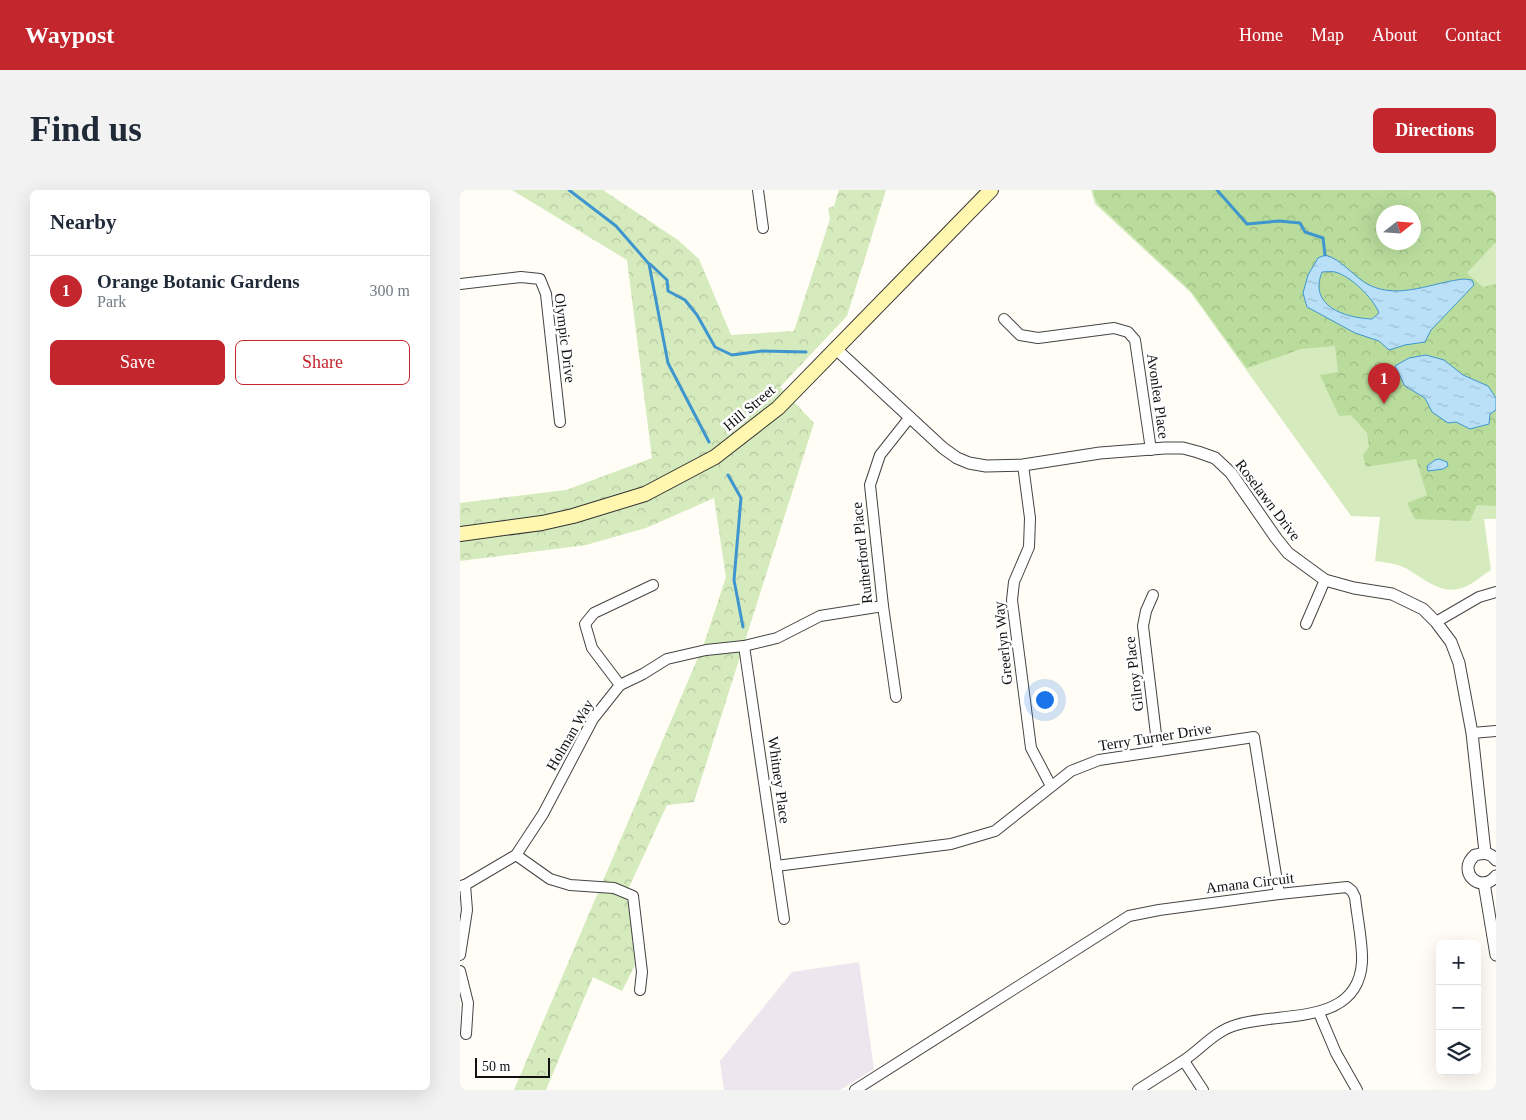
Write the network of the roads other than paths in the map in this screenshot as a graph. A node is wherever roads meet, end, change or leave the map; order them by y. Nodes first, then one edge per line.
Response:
1 (758, 190) edge
2 (991, 190) edge
3 (763, 228) dead end
4 (460, 284) edge
5 (1004, 319) dead end
6 (836, 349) junction
7 (910, 417) junction
8 (560, 422) dead end
9 (1151, 450) junction
10 (1023, 465) junction
11 (460, 534) edge
12 (1325, 580) junction
13 (653, 585) dead end
14 (1496, 592) edge
15 (1153, 595) dead end
16 (882, 606) junction
17 (1436, 622) junction
18 (1306, 624) dead end
19 (744, 646) junction
20 (620, 685) junction
21 (896, 697) dead end
22 (1496, 731) edge
23 (1472, 733) junction
24 (1158, 751) junction
25 (1051, 786) junction
26 (1485, 852) junction
27 (516, 855) junction
28 (1496, 860) edge
29 (776, 866) junction
30 (1496, 876) edge
31 (1484, 883) junction
32 (462, 886) edge
33 (1279, 894) junction
34 (784, 919) dead end
35 (1496, 955) edge
36 (460, 956) edge
37 (460, 971) edge
38 (640, 990) dead end
39 (1319, 1012) junction
40 (466, 1034) dead end
41 (1184, 1061) junction
42 (855, 1090) edge
43 (1138, 1090) edge
44 (1203, 1090) edge
45 (1357, 1090) edge

1 - 3 street
2 - 6 main road, Hill Street
4 - 8 street, Olympic Drive
5 - 9 street, Avonlea Place
6 - 7 street, Roselawn Drive
6 - 11 main road, Hill Street
7 - 10 street, Roselawn Drive
7 - 16 street, Rutherford Place
9 - 10 street, Roselawn Drive
9 - 12 street, Roselawn Drive
10 - 25 street, Greerlyn Way
12 - 17 street, Roselawn Drive
12 - 18 street
13 - 20 street
14 - 17 street
15 - 24 street, Gilroy Place
16 - 19 street, Holman Way
16 - 21 street, Rutherford Place
17 - 23 street, Roselawn Drive
19 - 20 street, Holman Way
19 - 29 street, Whitney Place
20 - 27 street, Holman Way
22 - 23 street
23 - 26 street, Roselawn Drive
24 - 25 street, Terry Turner Drive
24 - 33 street, Terry Turner Drive
25 - 29 street, Terry Turner Drive
26 - 28 street
26 - 31 street
27 - 32 street, Holman Way
27 - 38 street
29 - 34 street, Whitney Place
30 - 31 street
31 - 35 street
32 - 36 street
33 - 39 street, Amana Circuit
33 - 42 street, Amana Circuit
37 - 40 street
39 - 41 street, Amana Circuit
39 - 45 street
41 - 43 street, Amana Circuit
41 - 44 street

